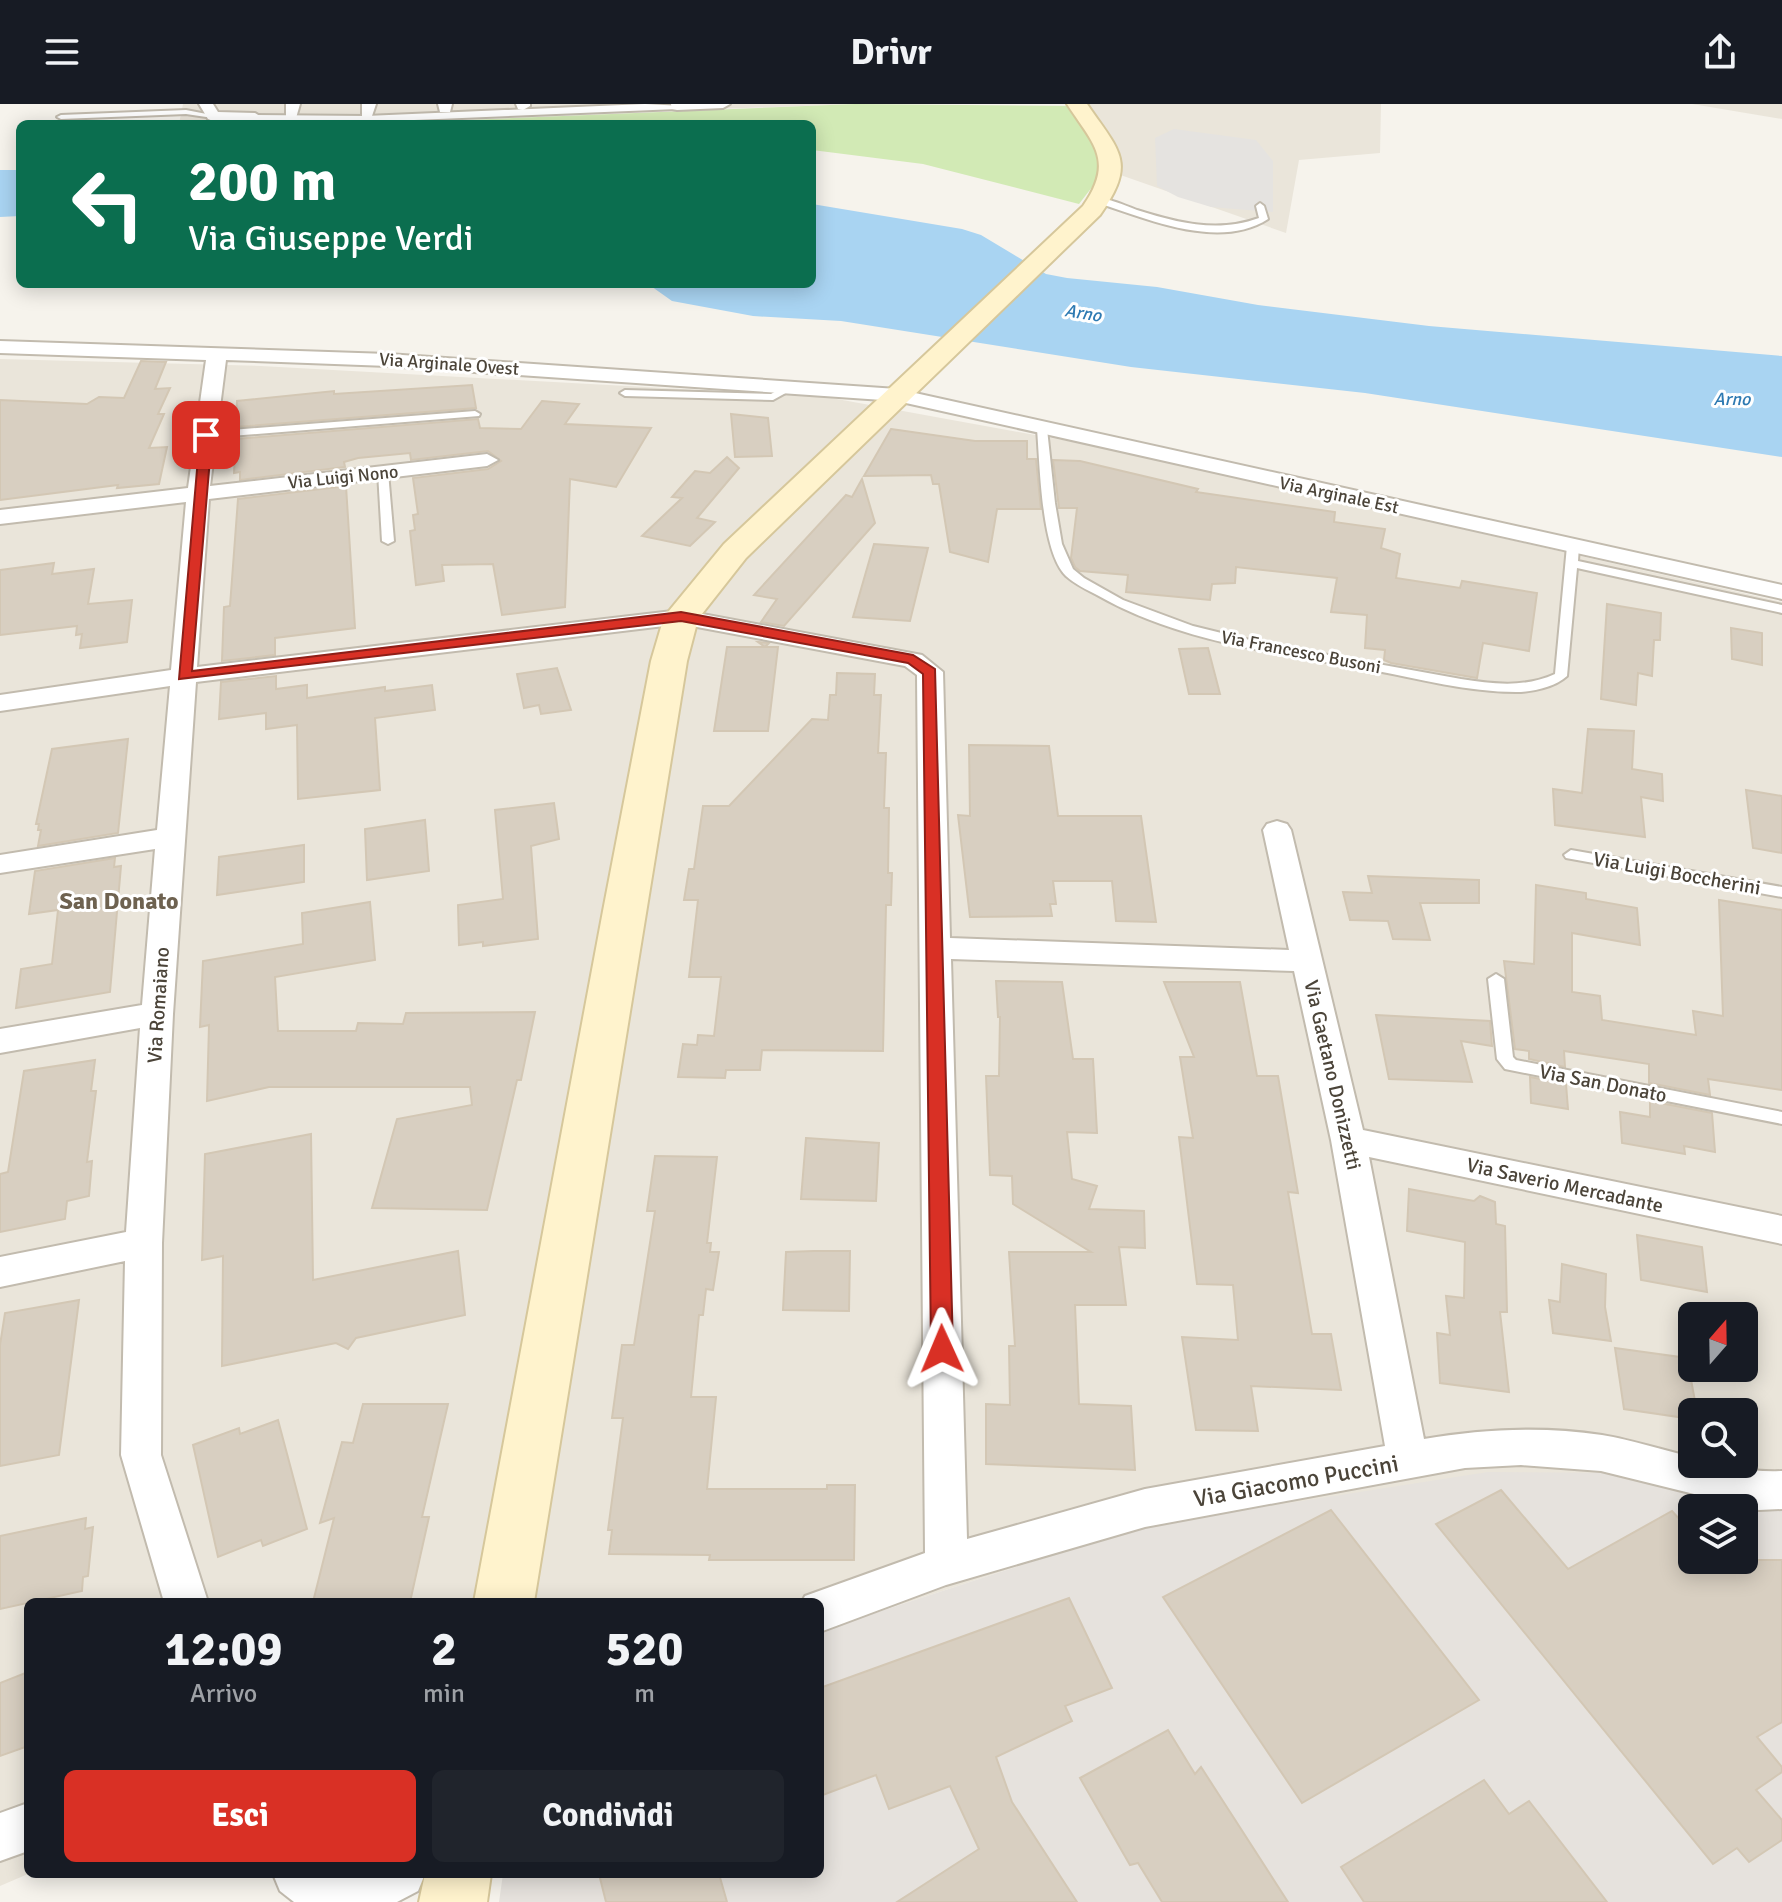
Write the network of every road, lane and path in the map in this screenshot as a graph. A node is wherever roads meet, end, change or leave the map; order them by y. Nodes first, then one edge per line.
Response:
1 (723, 104) edge
2 (1076, 104) edge
3 (677, 106) joint
4 (209, 110) edge
5 (61, 117) dead end
6 (255, 118) joint
7 (1098, 200) junction
8 (1260, 206) dead end
9 (0, 347) edge
10 (217, 355) junction
11 (0, 363) edge
12 (906, 386) junction
13 (787, 388) junction
14 (625, 393) dead end
15 (475, 414) dead end
16 (1042, 429) junction
17 (206, 435) junction
18 (487, 460) dead end
19 (383, 472) junction
20 (198, 493) junction
21 (0, 517) edge
22 (388, 541) dead end
23 (1572, 555) junction
24 (1782, 592) edge
25 (1782, 609) edge
26 (681, 617) junction
27 (184, 676) junction
28 (0, 703) edge
29 (1277, 830) dead end
30 (171, 837) junction
31 (1571, 855) dead end
32 (0, 864) edge
33 (1782, 892) edge
34 (935, 948) junction
35 (1307, 961) junction
36 (1496, 979) dead end
37 (157, 1014) junction
38 (0, 1041) edge
39 (1782, 1118) edge
40 (1348, 1140) junction
41 (1782, 1230) edge
42 (144, 1243) junction
43 (0, 1272) edge
44 (1408, 1461) junction
45 (1782, 1490) edge
46 (946, 1565) junction
47 (185, 1598) edge
48 (505, 1598) edge
49 (824, 1610) edge
50 (24, 1828) edge
51 (0, 1837) edge
52 (286, 1878) edge
53 (394, 1878) edge
54 (457, 1878) edge
55 (314, 1893) edge
56 (453, 1902) edge

1 - 3 street
2 - 7 main road
3 - 6 street
4 - 5 lane
4 - 6 street
7 - 8 lane
7 - 12 main road
9 - 10 street, Via Arginale Ovest
10 - 11 street
10 - 13 street, Via Arginale Ovest
10 - 17 street, Via Romaiano
12 - 13 street, Via Arginale Ovest
12 - 16 street, Via Arginale Est
12 - 26 main road
13 - 14 lane
15 - 17 lane
16 - 23 street, Via Arginale Est
16 - 23 lane, Via Francesco Busoni
17 - 20 street, Via Romaiano
18 - 19 street, Via Luigi Nono
19 - 20 street, Via Luigi Nono
19 - 22 lane
20 - 21 street, Via Luigi Nono
20 - 27 street, Via Romaiano
23 - 24 street, Via Arginale Est
23 - 25 lane
26 - 27 street
26 - 34 street
26 - 48 main road
27 - 28 street
27 - 30 street, Via Romaiano
29 - 35 street
30 - 32 street
30 - 37 street, Via Romaiano
31 - 33 lane, Via Luigi Boccherini
34 - 35 street, Via Gaetano Donizzetti
34 - 46 street
35 - 40 street, Via Gaetano Donizzetti
36 - 39 lane, Via San Donato
37 - 38 street
37 - 42 street, Via Romaiano
40 - 41 street, Via Saverio Mercadante
40 - 44 street, Via Gaetano Donizzetti
42 - 43 street
42 - 47 street, Via Romaiano
44 - 45 street, Via Giacomo Puccini
44 - 46 street, Via Giacomo Puccini
46 - 49 street, Via Giacomo Puccini
50 - 51 street
52 - 55 street
53 - 55 street
54 - 56 main road

